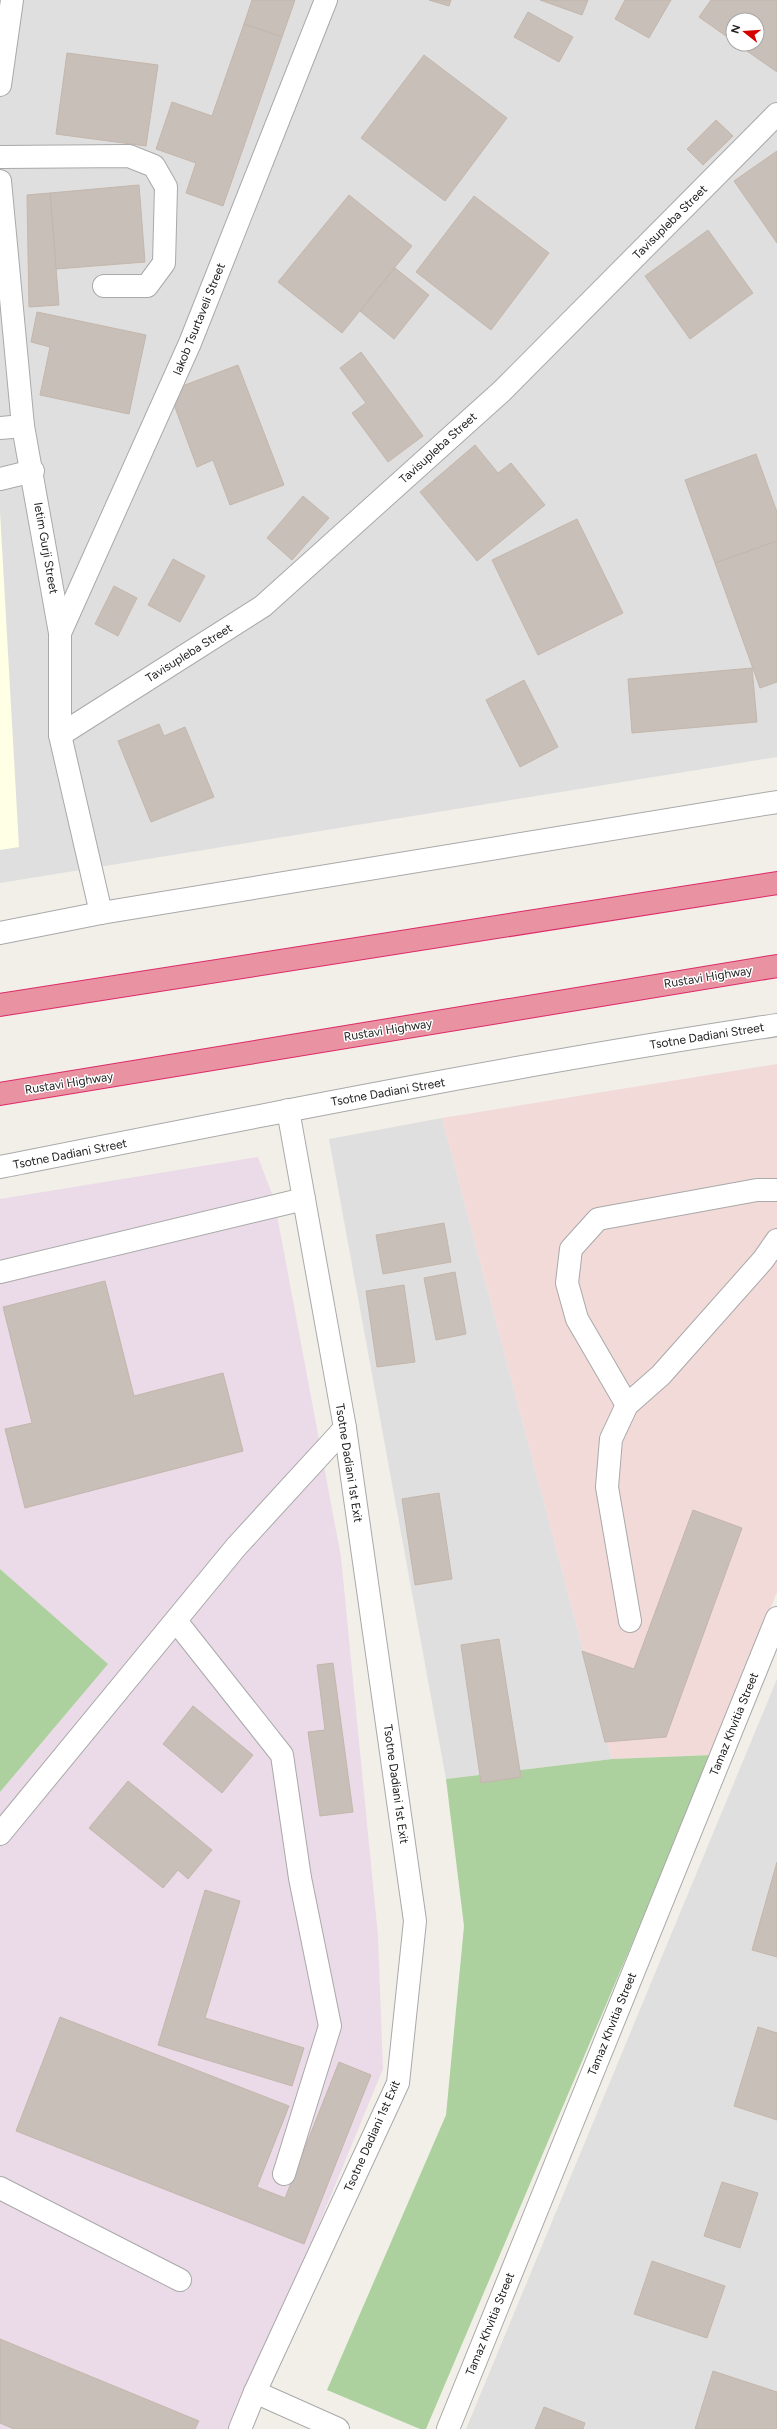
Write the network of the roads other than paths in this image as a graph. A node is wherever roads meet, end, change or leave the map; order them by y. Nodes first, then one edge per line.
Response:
1 (12, 0) edge
2 (326, 0) edge
3 (0, 85) edge
4 (777, 114) edge
5 (0, 157) edge
6 (0, 181) edge
7 (104, 286) dead end
8 (23, 426) junction
9 (0, 428) edge
10 (33, 471) junction
11 (0, 479) edge
12 (60, 633) junction
13 (60, 735) junction
14 (777, 802) edge
15 (777, 883) edge
16 (101, 912) junction
17 (0, 933) edge
18 (777, 966) edge
19 (0, 1004) edge
20 (777, 1025) edge
21 (0, 1094) edge
22 (288, 1110) junction
23 (0, 1167) edge
24 (777, 1190) edge
25 (304, 1199) junction
26 (777, 1240) edge
27 (0, 1272) edge
28 (627, 1406) junction
29 (345, 1428) junction
30 (777, 1618) edge
31 (176, 1621) junction
32 (630, 1621) dead end
33 (0, 1834) edge
34 (284, 2174) dead end
35 (0, 2188) edge
36 (180, 2280) dead end
37 (255, 2392) junction
38 (240, 2429) edge
39 (338, 2429) edge
40 (448, 2429) edge

1 - 3 street
2 - 12 street, Iakob Tsurtaveli Street
4 - 13 street, Tavisupleba Street
5 - 7 street
6 - 8 street, Ietim Gurji Street
8 - 9 street
8 - 10 street, Ietim Gurji Street
10 - 11 street
10 - 12 street, Ietim Gurji Street
12 - 13 street, Ietim Gurji Street
13 - 16 street, Ietim Gurji Street
14 - 16 street
15 - 19 highway
16 - 17 street
18 - 21 highway, Rustavi Highway
20 - 22 street, Tsotne Dadiani Street
22 - 23 street, Tsotne Dadiani Street
22 - 25 street, Tsotne Dadiani 1st Exit
24 - 28 street
25 - 27 street
25 - 29 street, Tsotne Dadiani 1st Exit
26 - 28 street
28 - 32 street
29 - 31 street
29 - 37 street, Tsotne Dadiani 1st Exit
30 - 40 street, Tamaz Khvitia Street
31 - 33 street
31 - 34 street
35 - 36 street
37 - 38 street, Tsotne Dadiani 1st Exit
37 - 39 street

